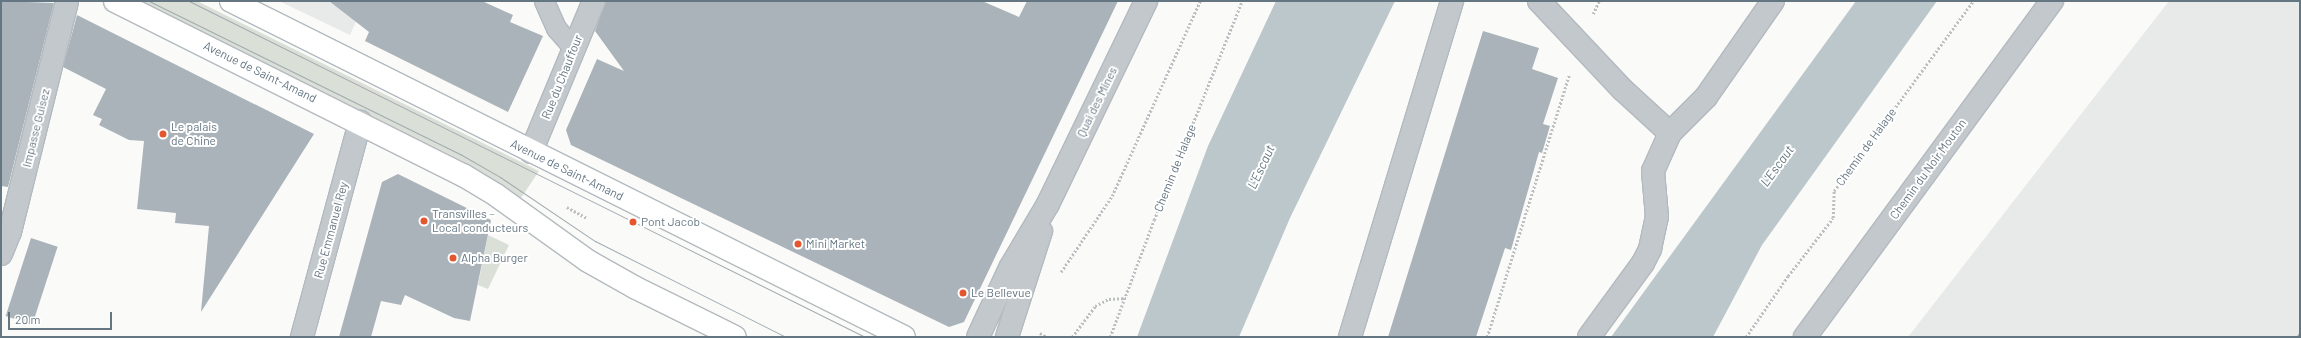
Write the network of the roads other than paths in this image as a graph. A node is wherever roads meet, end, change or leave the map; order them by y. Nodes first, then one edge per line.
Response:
1 (68, 1) edge
2 (115, 1) edge
3 (231, 1) edge
4 (544, 1) edge
5 (594, 1) edge
6 (1146, 1) edge
7 (1452, 1) edge
8 (1539, 1) edge
9 (1773, 1) edge
10 (2052, 1) edge
11 (574, 49) junction
12 (360, 122) junction
13 (1670, 133) junction
14 (531, 152) junction
15 (1048, 204) junction
16 (1, 254) edge
17 (302, 337) edge
18 (736, 337) edge
19 (904, 337) edge
20 (978, 337) edge
21 (1007, 337) edge
22 (1350, 337) edge
23 (1590, 337) edge
24 (1805, 337) edge

1 - 16 street, Impasse Guisez
2 - 12 main road, Avenue de Saint-Amand
3 - 14 main road, Avenue de Saint-Amand
4 - 11 lane
5 - 11 street, Rue du Chauffour
6 - 15 street, Quai des Mines
7 - 22 street
8 - 13 street
9 - 13 street
10 - 24 street, Chemin du Noir Mouton
11 - 14 street, Rue du Chauffour
12 - 17 street, Rue Emmanuel Rey
12 - 18 main road, Avenue de Saint-Amand
13 - 23 street
14 - 19 main road, Avenue de Saint-Amand
15 - 20 street, Quai des Mines
15 - 21 street, Quai des Mines

